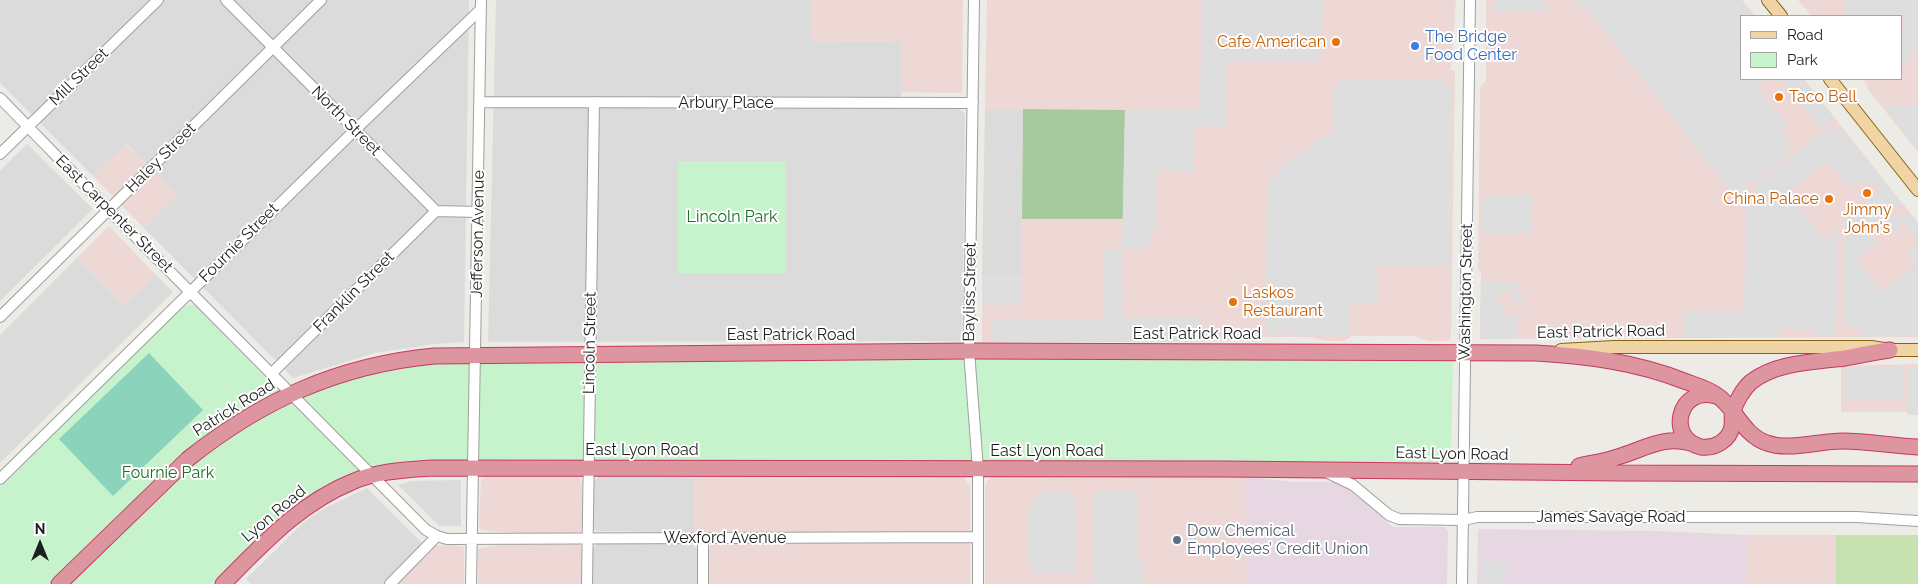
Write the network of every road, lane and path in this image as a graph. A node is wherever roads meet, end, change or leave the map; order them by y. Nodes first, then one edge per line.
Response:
1 (158, 0) edge
2 (226, 0) edge
3 (322, 0) edge
4 (974, 0) edge
5 (1470, 0) edge
6 (1768, 0) edge
7 (481, 4) edge
8 (1780, 15) edge
9 (273, 48) junction
10 (1831, 80) edge
11 (0, 98) edge
12 (480, 102) junction
13 (594, 102) junction
14 (973, 103) junction
15 (28, 126) junction
16 (354, 130) junction
17 (0, 154) edge
18 (1918, 190) edge
19 (109, 210) junction
20 (436, 211) junction
21 (478, 212) junction
22 (190, 291) junction
23 (0, 317) edge
24 (1825, 347) junction
25 (1890, 350) junction
26 (1918, 350) edge
27 (969, 351) junction
28 (1465, 352) junction
29 (1511, 352) junction
30 (475, 354) junction
31 (590, 354) junction
32 (1814, 362) junction
33 (271, 374) junction
34 (291, 393) junction
35 (1722, 399) junction
36 (1732, 413) junction
37 (1696, 445) junction
38 (1918, 447) edge
39 (473, 467) junction
40 (589, 468) junction
41 (978, 469) junction
42 (1320, 469) junction
43 (1464, 471) junction
44 (1556, 472) junction
45 (1918, 474) edge
46 (373, 475) junction
47 (0, 479) edge
48 (1463, 520) junction
49 (1918, 521) edge
50 (437, 536) junction
51 (978, 537) junction
52 (588, 538) junction
53 (704, 538) junction
54 (472, 539) junction
55 (59, 584) edge
56 (223, 584) edge
57 (390, 584) edge
58 (471, 584) edge
59 (587, 584) edge
60 (703, 584) edge
61 (978, 584) edge
62 (1462, 584) edge

1 - 15 street, Mill Street
2 - 9 street, North Street
3 - 9 street, Haley Street
4 - 14 street, Bayliss Street
5 - 28 street, Washington Street
6 - 8 main road
7 - 12 street, Jefferson Avenue
7 - 16 street, Fournie Street
9 - 16 street, North Street
9 - 19 street, Haley Street
10 - 18 main road
11 - 15 street, East Carpenter Street
12 - 13 street, Arbury Place
12 - 21 street, Jefferson Avenue
13 - 14 street, Arbury Place
13 - 31 street, Lincoln Street
14 - 27 street, Bayliss Street
15 - 17 street, Mill Street
15 - 19 street, East Carpenter Street
16 - 20 street, North Street
16 - 22 street, Fournie Street
19 - 22 street, East Carpenter Street
19 - 23 street, Haley Street
20 - 21 street
20 - 33 street, Franklin Street
21 - 30 street, Jefferson Avenue
22 - 33 street, East Carpenter Street
22 - 47 street, Fournie Street
24 - 25 main road, East Patrick Road
24 - 29 main road, East Patrick Road
24 - 32 highway
25 - 26 main road, East Patrick Road
25 - 32 highway
27 - 28 highway, East Patrick Road
27 - 31 highway, East Patrick Road
27 - 41 street, Bayliss Street
28 - 29 highway, East Patrick Road
28 - 43 street, Washington Street
29 - 35 highway
30 - 31 highway, East Patrick Road
30 - 34 highway, Patrick Road
30 - 39 street, Jefferson Avenue
31 - 40 street, Lincoln Street
32 - 36 highway
33 - 34 street, East Carpenter Street
34 - 46 street, East Carpenter Street
34 - 55 highway, Patrick Road
35 - 36 highway
35 - 37 highway
36 - 37 highway
36 - 38 highway
37 - 44 highway
39 - 40 highway, East Lyon Road
39 - 46 highway, Lyon Road
39 - 54 street, Jefferson Avenue
40 - 41 highway, East Lyon Road
40 - 52 street, Lincoln Street
41 - 42 highway, East Lyon Road
41 - 51 street, Bayliss Street
42 - 43 highway, East Lyon Road
42 - 48 street, James Savage Road
43 - 44 highway, East Lyon Road
43 - 48 street, Washington Street
44 - 45 highway, East Lyon Road
46 - 50 street, East Carpenter Street
46 - 56 highway, Lyon Road
48 - 49 street, James Savage Road
48 - 62 street, Washington Street
50 - 54 street
50 - 57 street
51 - 53 street, Wexford Avenue
51 - 61 street, Bayliss Street
52 - 53 street, Wexford Avenue
52 - 54 street, Wexford Avenue
52 - 59 street, Lincoln Street
53 - 60 street
54 - 58 street, Jefferson Avenue

